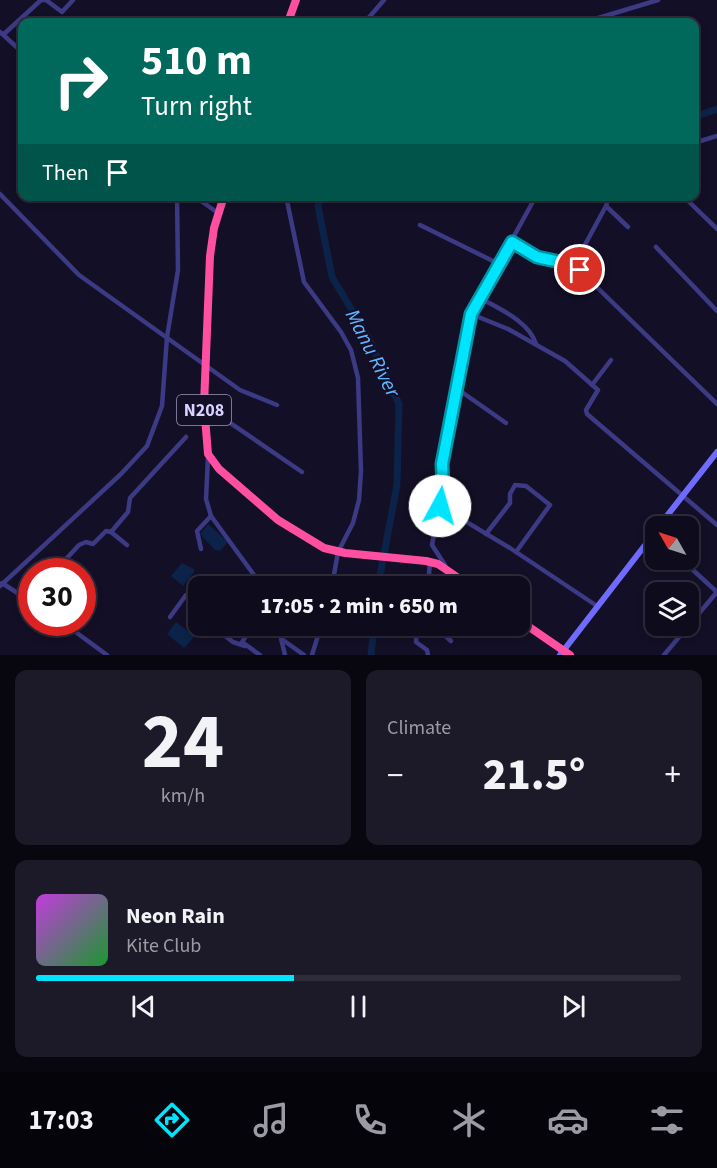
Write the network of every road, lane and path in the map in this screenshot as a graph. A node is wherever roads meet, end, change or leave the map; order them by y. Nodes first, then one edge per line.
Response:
1 (74, 0) edge
2 (296, 0) edge
3 (384, 0) edge
4 (658, 0) edge
5 (20, 18) edge
6 (289, 18) edge
7 (368, 18) edge
8 (598, 18) edge
9 (18, 19) edge
10 (2, 33) edge
11 (18, 48) edge
12 (717, 136) edge
13 (699, 141) edge
14 (0, 194) edge
15 (177, 201) edge
16 (201, 201) edge
17 (222, 201) edge
18 (287, 201) edge
19 (533, 201) edge
20 (608, 201) edge
21 (689, 201) edge
22 (606, 206) junction
23 (218, 213) junction
24 (420, 225) dead end
25 (628, 227) dead end
26 (717, 229) edge
27 (512, 242) junction
28 (656, 247) dead end
29 (499, 264) junction
30 (574, 265) junction
31 (480, 298) junction
32 (717, 311) edge
33 (471, 314) junction
34 (167, 337) junction
35 (536, 344) junction
36 (611, 360) dead end
37 (204, 363) junction
38 (592, 386) junction
39 (456, 388) junction
40 (717, 404) edge
41 (204, 405) junction
42 (277, 405) dead end
43 (506, 423) dead end
44 (186, 437) dead end
45 (717, 452) edge
46 (208, 454) junction
47 (302, 472) dead end
48 (683, 495) junction
49 (440, 506) junction
50 (211, 516) junction
51 (667, 516) edge
52 (717, 525) edge
53 (111, 532) junction
54 (486, 534) junction
55 (127, 545) dead end
56 (645, 546) edge
57 (201, 549) dead end
58 (342, 552) junction
59 (516, 552) junction
60 (68, 558) edge
61 (428, 561) junction
62 (693, 570) edge
63 (255, 576) edge
64 (335, 576) edge
65 (428, 576) edge
66 (453, 576) edge
67 (456, 576) edge
68 (1, 585) edge
69 (717, 592) edge
70 (18, 594) edge
71 (188, 596) edge
72 (597, 606) junction
73 (170, 617) dead end
74 (530, 628) edge
75 (81, 636) edge
76 (225, 636) edge
77 (244, 636) edge
78 (282, 636) edge
79 (318, 636) edge
80 (416, 636) edge
81 (445, 636) edge
82 (283, 640) junction
83 (450, 641) dead end
84 (245, 646) junction
85 (564, 654) edge
86 (107, 655) edge
87 (260, 655) edge
88 (285, 655) edge
89 (304, 655) edge
90 (312, 655) edge
91 (428, 655) edge
92 (664, 655) edge

1 - 5 street
2 - 6 highway
3 - 7 street
4 - 8 street
9 - 10 street
10 - 11 street
12 - 13 street
14 - 34 street
15 - 34 street
16 - 23 street
17 - 23 highway, N208
18 - 58 street
19 - 27 street
20 - 22 street
21 - 26 street
22 - 25 street
22 - 30 street
23 - 37 highway, N208
24 - 29 street
27 - 29 street
27 - 30 street
28 - 32 street
29 - 31 street
30 - 40 street
31 - 33 street
31 - 35 street
33 - 35 street
33 - 39 street
34 - 37 street
34 - 68 street
35 - 38 street
36 - 38 street
37 - 41 highway, N208
37 - 42 street
38 - 48 street
39 - 43 street
39 - 49 street
41 - 46 highway, N208
41 - 47 street
44 - 53 street
45 - 48 main road
46 - 50 street
46 - 58 highway, N208
48 - 51 main road
48 - 52 street
49 - 54 street
49 - 67 street
50 - 57 street
50 - 63 street
53 - 55 street
53 - 60 street
54 - 59 street
54 - 59 street
56 - 72 main road
58 - 61 highway, N208
58 - 64 street
59 - 72 street
61 - 65 street
61 - 66 highway, N208
62 - 69 street
68 - 70 street
69 - 92 street
71 - 73 street
72 - 85 main road
74 - 85 highway
75 - 86 street
76 - 84 street
77 - 84 street
78 - 82 street
79 - 90 street
80 - 91 street
81 - 83 street
82 - 88 street
82 - 89 street
84 - 87 street

